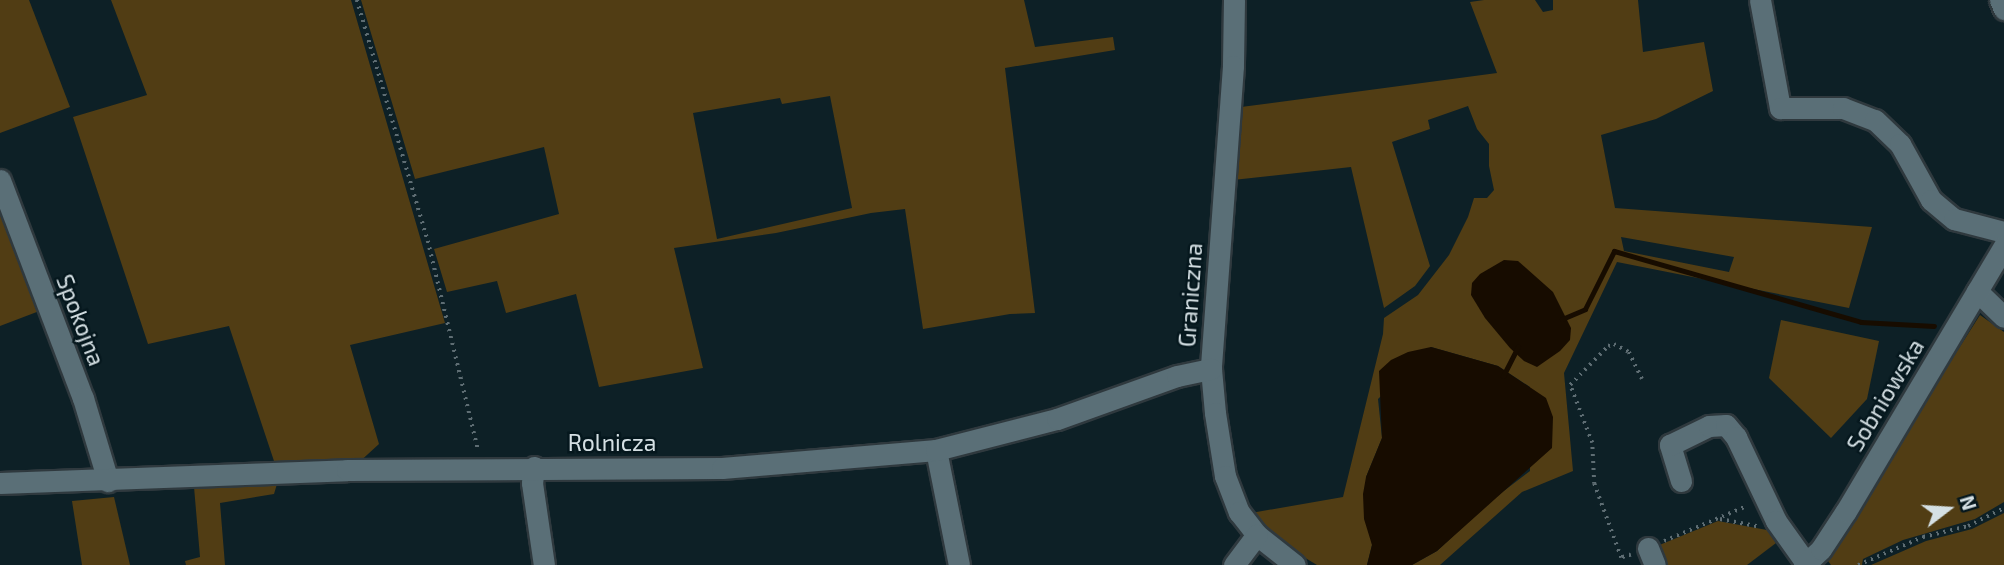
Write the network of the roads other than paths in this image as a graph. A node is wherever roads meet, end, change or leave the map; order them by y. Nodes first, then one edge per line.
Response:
1 (1234, 0) edge
2 (1760, 0) edge
3 (2000, 0) edge
4 (2004, 9) edge
5 (0, 180) edge
6 (2004, 232) edge
7 (2004, 246) edge
8 (1977, 291) junction
9 (2004, 317) edge
10 (1211, 369) junction
11 (936, 450) junction
12 (534, 467) junction
13 (108, 481) junction
14 (1681, 481) dead end
15 (0, 483) edge
16 (1257, 535) junction
17 (1810, 563) edge
18 (544, 565) edge
19 (960, 565) edge
20 (1234, 565) edge
21 (1295, 565) edge

1 - 10 street, Graniczna
2 - 6 street
3 - 4 street
5 - 13 street, Spokojna
7 - 8 street, Sobniowska
8 - 9 street
8 - 17 street, Sobniowska
10 - 11 street, Rolnicza
10 - 16 street, Graniczna
11 - 12 street, Rolnicza
11 - 19 street
12 - 13 street, Rolnicza
12 - 18 street
13 - 15 street, Rolnicza
14 - 17 street
16 - 20 street
16 - 21 street, Graniczna

